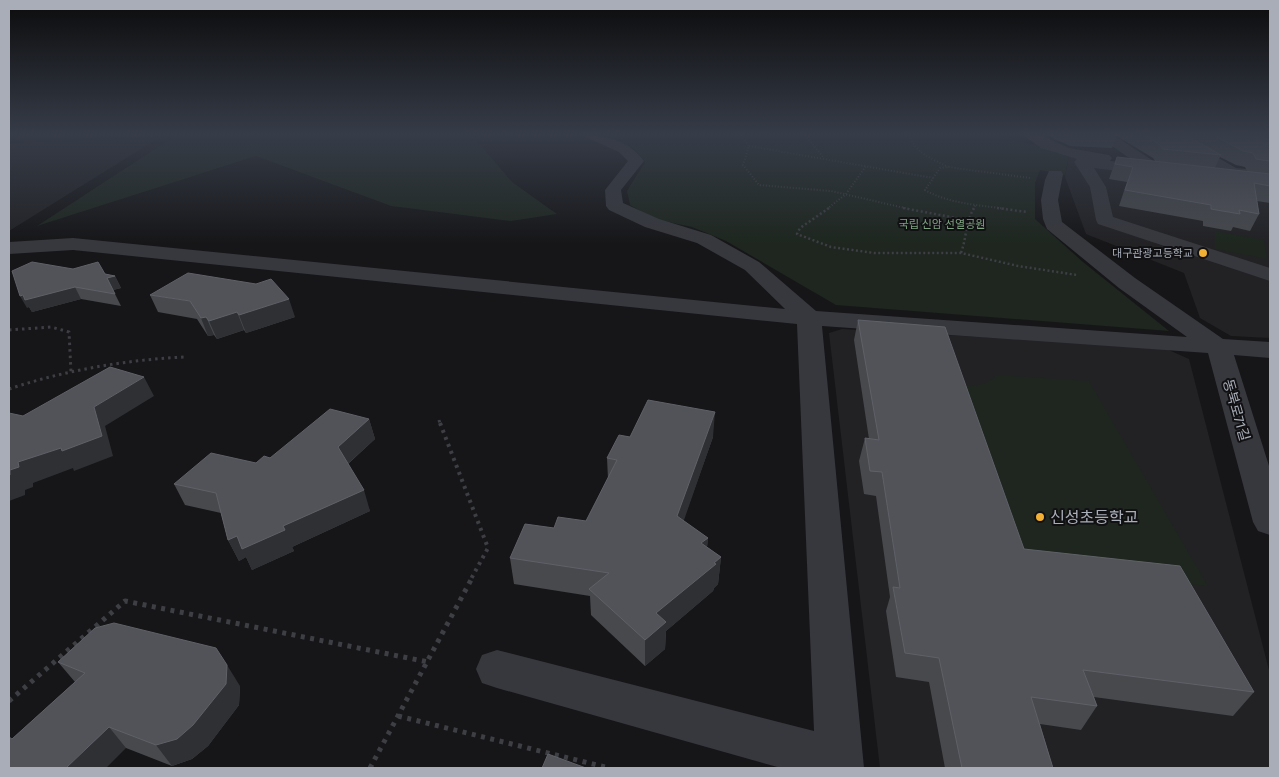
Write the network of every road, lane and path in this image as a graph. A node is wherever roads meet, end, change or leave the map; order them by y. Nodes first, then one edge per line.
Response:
1 (628, 171) edge
2 (748, 171) edge
3 (862, 171) edge
4 (895, 171) edge
5 (938, 171) edge
6 (989, 171) edge
7 (1088, 171) edge
8 (1232, 172) joint
9 (1270, 176) edge
10 (933, 178) junction
11 (1054, 178) joint
12 (1270, 183) edge
13 (846, 194) junction
14 (976, 204) junction
15 (1050, 216) junction
16 (967, 220) junction
17 (9, 248) edge
18 (962, 253) junction
19 (1270, 275) edge
20 (1127, 283) junction
21 (809, 318) junction
22 (9, 330) edge
23 (1219, 348) junction
24 (1270, 350) edge
25 (185, 357) dead end
26 (71, 372) junction
27 (9, 389) edge
28 (439, 420) dead end
29 (1270, 522) edge
30 (428, 662) junction
31 (497, 669) dead end
32 (9, 701) edge
33 (398, 716) junction
34 (840, 765) edge
35 (370, 768) edge
36 (610, 768) edge

1 - 21 street
2 - 13 path
3 - 13 path
4 - 10 path
5 - 10 path
6 - 11 path
7 - 19 street
8 - 9 street
8 - 12 street
10 - 14 path
11 - 15 street
13 - 16 path
13 - 18 path
14 - 15 path
14 - 16 path
15 - 20 street
16 - 18 path
17 - 21 street
18 - 20 path
20 - 23 street
21 - 23 street
21 - 34 street
22 - 26 path
23 - 24 street
23 - 29 street, 동북로71길
25 - 26 path
26 - 27 path
28 - 30 path
30 - 32 path
30 - 33 path
31 - 34 street
33 - 35 path
33 - 36 path

